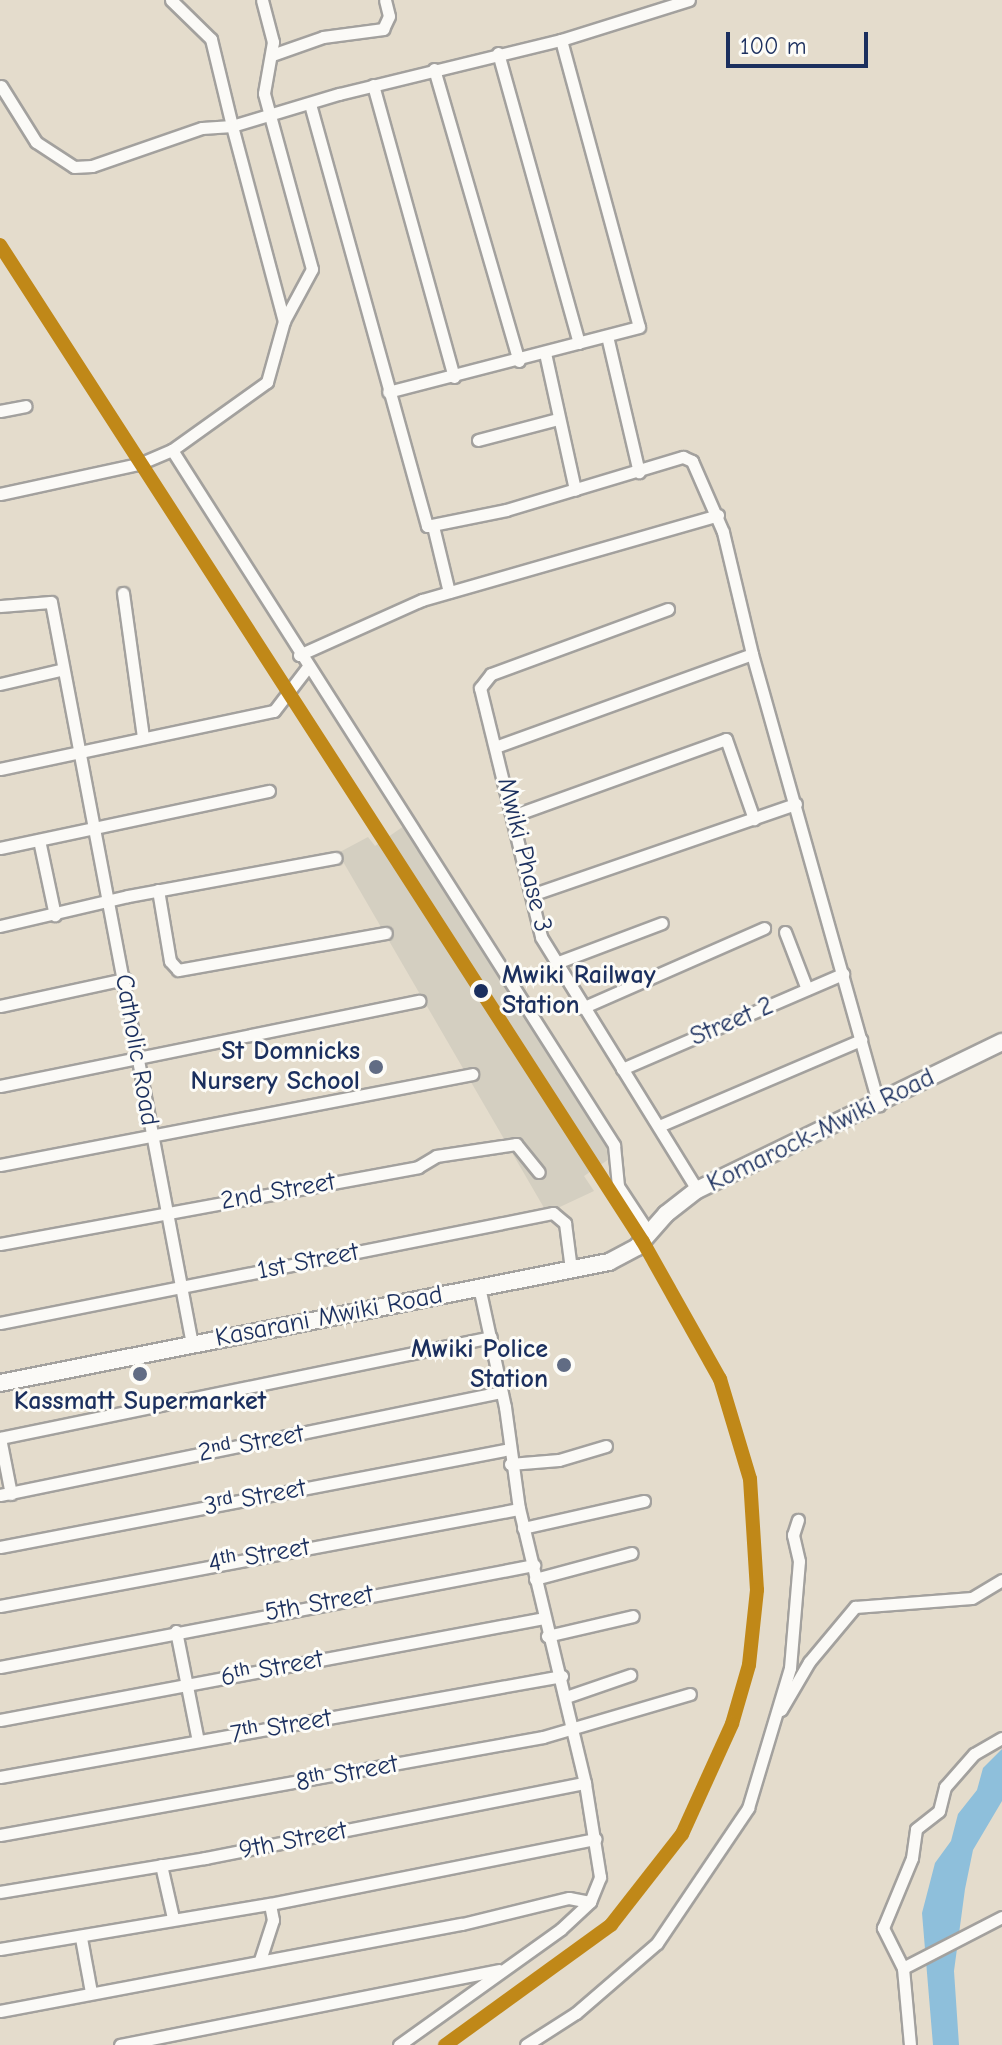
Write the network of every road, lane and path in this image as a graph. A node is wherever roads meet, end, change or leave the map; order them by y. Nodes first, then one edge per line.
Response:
1 (171, 0) edge
2 (262, 0) edge
3 (385, 0) edge
4 (689, 0) edge
5 (561, 40) junction
6 (498, 53) junction
7 (272, 55) junction
8 (434, 69) junction
9 (373, 85) junction
10 (1, 86) edge
11 (310, 104) junction
12 (271, 118) junction
13 (232, 126) junction
14 (284, 321) junction
15 (607, 336) junction
16 (579, 343) junction
17 (545, 353) junction
18 (519, 361) junction
19 (454, 377) junction
20 (388, 392) junction
21 (26, 406) dead end
22 (0, 411) edge
23 (558, 419) junction
24 (478, 440) dead end
25 (172, 450) junction
26 (639, 472) junction
27 (575, 490) junction
28 (0, 494) edge
29 (718, 515) junction
30 (433, 526) junction
31 (449, 592) junction
32 (123, 593) dead end
33 (0, 606) edge
34 (668, 609) dead end
35 (752, 654) junction
36 (299, 655) junction
37 (307, 668) junction
38 (60, 670) junction
39 (0, 684) edge
40 (143, 737) junction
41 (498, 746) junction
42 (77, 756) junction
43 (0, 769) edge
44 (269, 791) dead end
45 (796, 804) junction
46 (515, 815) junction
47 (754, 819) junction
48 (95, 828) junction
49 (39, 840) junction
50 (0, 848) edge
51 (336, 858) dead end
52 (158, 890) junction
53 (534, 894) junction
54 (109, 902) junction
55 (55, 915) junction
56 (662, 923) dead end
57 (0, 926) edge
58 (764, 928) dead end
59 (785, 932) dead end
60 (386, 933) dead end
61 (556, 963) junction
62 (843, 974) junction
63 (125, 979) junction
64 (807, 989) junction
65 (419, 1001) dead end
66 (0, 1006) edge
67 (582, 1008) junction
68 (861, 1040) junction
69 (1002, 1042) edge
70 (138, 1054) junction
71 (622, 1069) junction
72 (472, 1074) dead end
73 (0, 1086) edge
74 (879, 1105) junction
75 (659, 1126) junction
76 (150, 1133) junction
77 (0, 1165) edge
78 (539, 1172) dead end
79 (697, 1190) junction
80 (168, 1212) junction
81 (649, 1233) junction
82 (0, 1244) edge
83 (571, 1269) junction
84 (184, 1287) junction
85 (479, 1287) junction
86 (0, 1323) edge
87 (491, 1337) junction
88 (192, 1344) junction
89 (0, 1383) edge
90 (501, 1392) junction
91 (0, 1438) edge
92 (606, 1446) dead end
93 (510, 1449) junction
94 (510, 1464) junction
95 (5, 1494) edge
96 (644, 1501) dead end
97 (519, 1509) junction
98 (798, 1520) dead end
99 (523, 1528) junction
100 (0, 1547) edge
101 (632, 1553) dead end
102 (534, 1565) junction
103 (535, 1579) junction
104 (1002, 1580) edge
105 (0, 1606) edge
106 (633, 1616) dead end
107 (544, 1618) junction
108 (176, 1631) junction
109 (547, 1636) junction
110 (0, 1667) edge
111 (630, 1675) dead end
112 (562, 1676) junction
113 (186, 1685) junction
114 (690, 1694) dead end
115 (566, 1697) junction
116 (0, 1720) edge
117 (572, 1727) junction
118 (771, 1728) junction
119 (1002, 1738) edge
120 (198, 1741) junction
121 (0, 1777) edge
122 (585, 1783) junction
123 (0, 1835) edge
124 (596, 1839) junction
125 (161, 1865) junction
126 (0, 1892) edge
127 (590, 1902) junction
128 (270, 1904) junction
129 (1002, 1917) edge
130 (173, 1918) junction
131 (81, 1938) junction
132 (0, 1949) edge
133 (260, 1960) junction
134 (903, 1968) junction
135 (502, 1969) junction
136 (91, 1992) junction
137 (0, 2011) edge
138 (120, 2045) edge
139 (399, 2045) edge
140 (526, 2045) edge
141 (910, 2045) edge

1 - 13 street
2 - 7 street
3 - 7 street
4 - 5 street
5 - 6 street
5 - 15 street
6 - 8 street
6 - 16 street
7 - 12 street
8 - 9 street
8 - 18 street
9 - 11 street
9 - 19 street
10 - 13 street
11 - 12 street
11 - 20 street
12 - 13 street
12 - 14 street
13 - 14 street
14 - 25 street
15 - 16 street
15 - 26 street
16 - 17 street
17 - 18 street
17 - 23 street
18 - 19 street
19 - 20 street
20 - 30 street
21 - 22 street
23 - 24 street
23 - 27 street
25 - 28 street
25 - 36 street
26 - 27 street
26 - 29 street
27 - 30 street
29 - 31 street
29 - 35 street
30 - 31 street
31 - 36 street
32 - 40 street
33 - 38 street, Catholic Road
34 - 41 street, Mwiki Phase 3
35 - 41 street
35 - 45 street
36 - 37 street
37 - 40 street
37 - 81 street
38 - 39 street
38 - 42 street, Catholic Road
40 - 42 street
41 - 46 street, Mwiki Phase 3
42 - 43 street
42 - 48 street, Catholic Road
44 - 48 street
45 - 47 street
45 - 62 street
46 - 47 street
46 - 53 street, Mwiki Phase 3
47 - 53 street
48 - 49 street
48 - 54 street, Catholic Road
49 - 50 street
49 - 55 street
51 - 52 street
52 - 54 street
52 - 60 street
53 - 61 street, Mwiki Phase 3
54 - 55 street
54 - 63 street, Catholic Road
55 - 57 street
56 - 61 street
58 - 67 street
59 - 64 street
61 - 67 street, Mwiki Phase 3
62 - 64 street, Street 2
62 - 68 street
63 - 66 street
63 - 70 street, Catholic Road
64 - 71 street, Street 2
65 - 70 street
67 - 71 street, Mwiki Phase 3
68 - 74 street
68 - 75 street
69 - 74 main road, Komarock-Mwiki Road
70 - 73 street
70 - 76 street, Catholic Road
71 - 75 street, Mwiki Phase 3
72 - 76 street
74 - 79 main road, Komarock-Mwiki Road
75 - 79 street, Mwiki Phase 3
76 - 77 street
76 - 80 street, Catholic Road
78 - 80 street, 2nd Street
79 - 81 main road, Komarock-Mwiki Road
80 - 82 street, 2nd Street
80 - 84 street, Catholic Road
81 - 83 main road, Kasarani Mwiki Road
83 - 84 street, 1st Street
83 - 85 main road, Kasarani Mwiki Road
84 - 86 street, 1st Street
84 - 88 street, Catholic Road
85 - 87 street
85 - 88 main road, Kasarani Mwiki Road
87 - 90 street
87 - 91 street
88 - 89 main road, Kasarani Mwiki Road
90 - 93 street
90 - 95 street, 2ⁿᵈ Street
91 - 95 street
92 - 94 street
93 - 94 street
93 - 100 street, 3ʳᵈ Street
94 - 97 street
96 - 99 street
97 - 99 street
97 - 105 street, 4ᵗʰ Street
98 - 118 street
99 - 102 street
101 - 103 street
102 - 103 street
102 - 108 street, 5th Street
103 - 107 street
104 - 118 street
106 - 109 street
107 - 109 street
107 - 113 street, 6ᵗʰ Street
108 - 110 street, 5th Street
108 - 113 street
109 - 112 street
111 - 115 street
112 - 115 street
112 - 120 street, 7ᵗʰ Street
113 - 116 street, 6ᵗʰ Street
113 - 120 street
114 - 117 street, 8ᵗʰ Street
115 - 117 street
117 - 122 street
117 - 123 street, 8ᵗʰ Street
118 - 140 street
119 - 134 street
120 - 121 street, 7ᵗʰ Street
122 - 124 street
122 - 125 street, 9th Street
124 - 127 street
124 - 128 street
125 - 126 street, 9th Street
125 - 130 street
127 - 133 street
127 - 135 street
128 - 130 street
128 - 133 street
129 - 134 street
130 - 131 street
131 - 132 street
131 - 136 street
133 - 136 street
134 - 141 street
135 - 138 street
135 - 139 street
136 - 137 street

